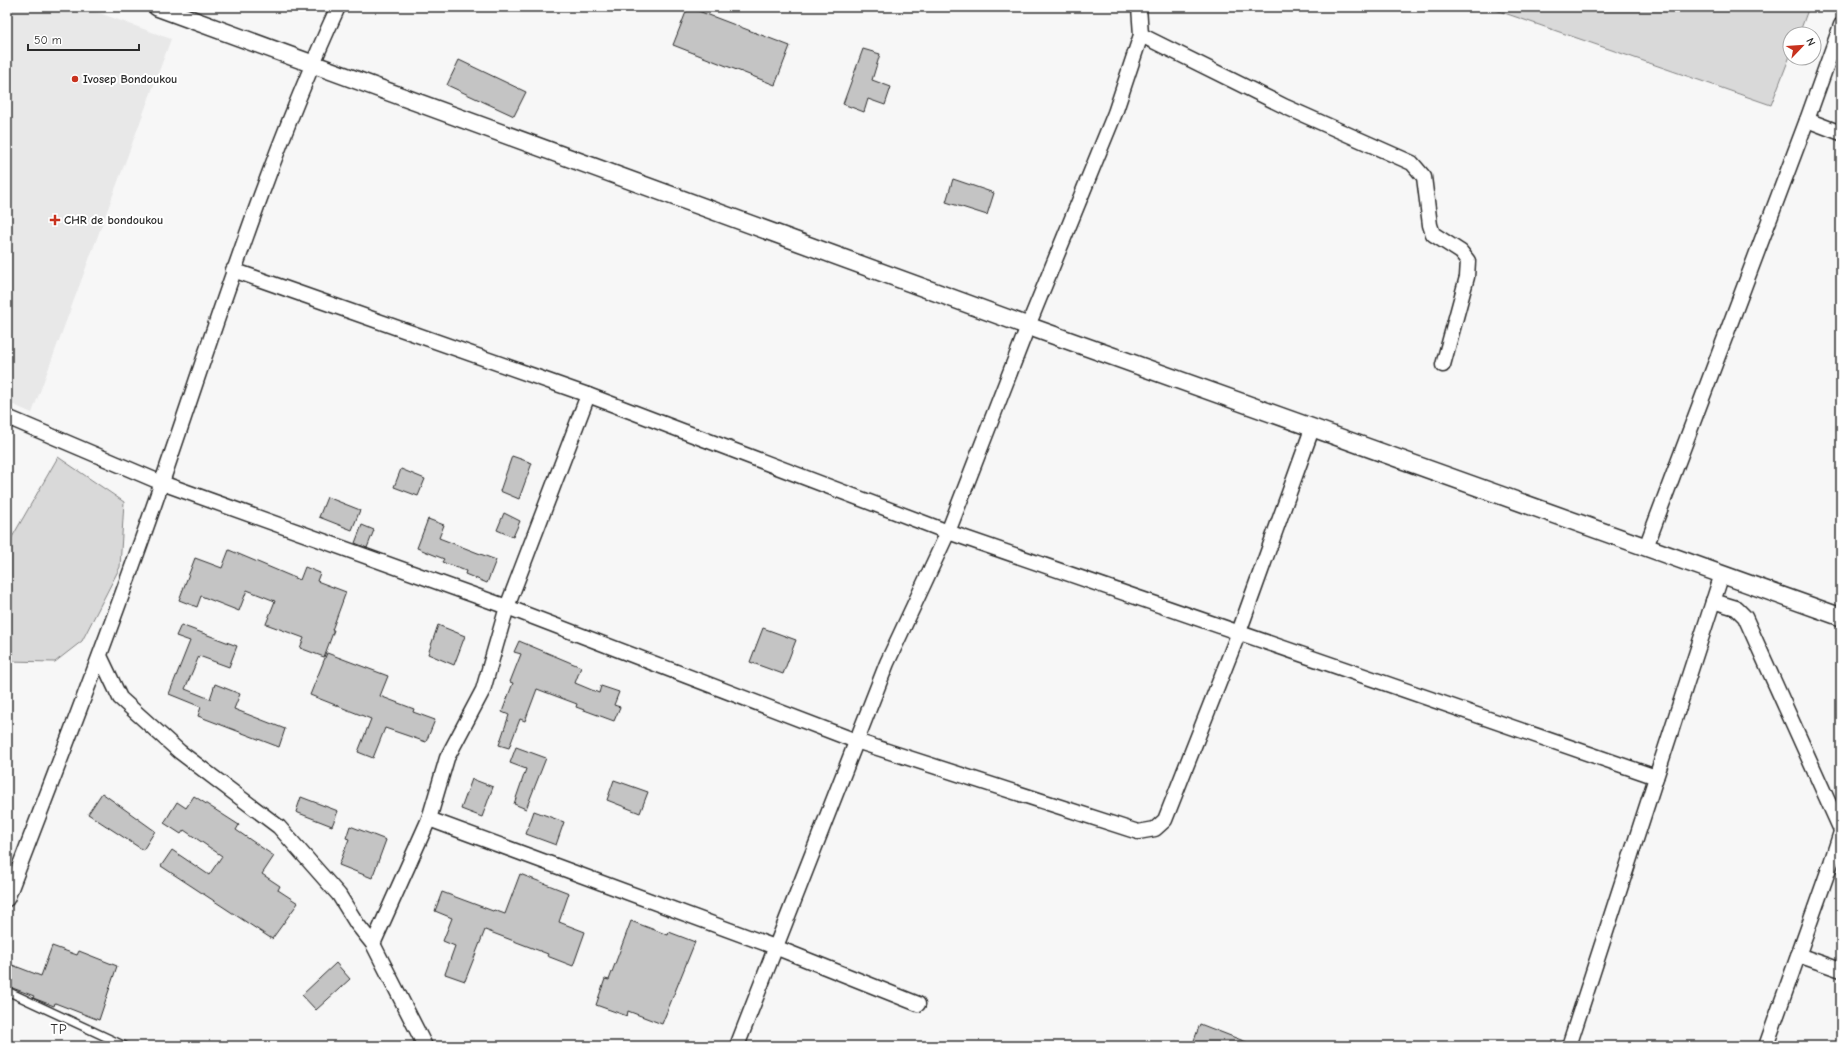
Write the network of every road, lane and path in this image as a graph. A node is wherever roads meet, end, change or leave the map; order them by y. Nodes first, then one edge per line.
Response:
1 (157, 7) edge
2 (338, 7) edge
3 (1139, 7) edge
4 (1841, 25) edge
5 (1141, 35) junction
6 (312, 63) junction
7 (1807, 120) junction
8 (1841, 133) edge
9 (233, 270) junction
10 (1028, 326) junction
11 (1443, 365) dead end
12 (588, 395) junction
13 (7, 417) edge
14 (1312, 429) junction
15 (162, 483) junction
16 (948, 532) junction
17 (1646, 547) junction
18 (1722, 574) junction
19 (1713, 601) junction
20 (507, 607) junction
21 (1841, 617) edge
22 (1239, 632) junction
23 (100, 656) junction
24 (856, 741) junction
25 (1656, 777) junction
26 (429, 819) junction
27 (1841, 831) edge
28 (7, 899) edge
29 (373, 944) junction
30 (775, 947) junction
31 (1798, 955) junction
32 (1841, 970) edge
33 (7, 992) edge
34 (918, 1004) dead end
35 (125, 1046) edge
36 (425, 1046) edge
37 (737, 1046) edge
38 (1570, 1046) edge
39 (1766, 1046) edge

1 - 6 street
2 - 6 street
3 - 5 street
4 - 7 street
5 - 10 street
5 - 11 street
6 - 9 street
6 - 10 street
7 - 8 street
7 - 17 street
9 - 12 street
9 - 15 street
10 - 14 street
10 - 16 street
12 - 16 street
12 - 20 street
13 - 15 street
14 - 17 street
14 - 22 street
15 - 20 street
15 - 23 street
16 - 22 street
16 - 24 street
17 - 18 street
18 - 19 street
18 - 21 street
19 - 25 street
19 - 27 street
20 - 24 street
20 - 26 street
22 - 24 street
22 - 25 street
23 - 28 street
23 - 29 street
24 - 30 street
25 - 38 street
26 - 29 street
26 - 30 street
27 - 31 street
29 - 36 street
30 - 34 street
30 - 37 street
31 - 32 street
31 - 39 street
33 - 35 lane

